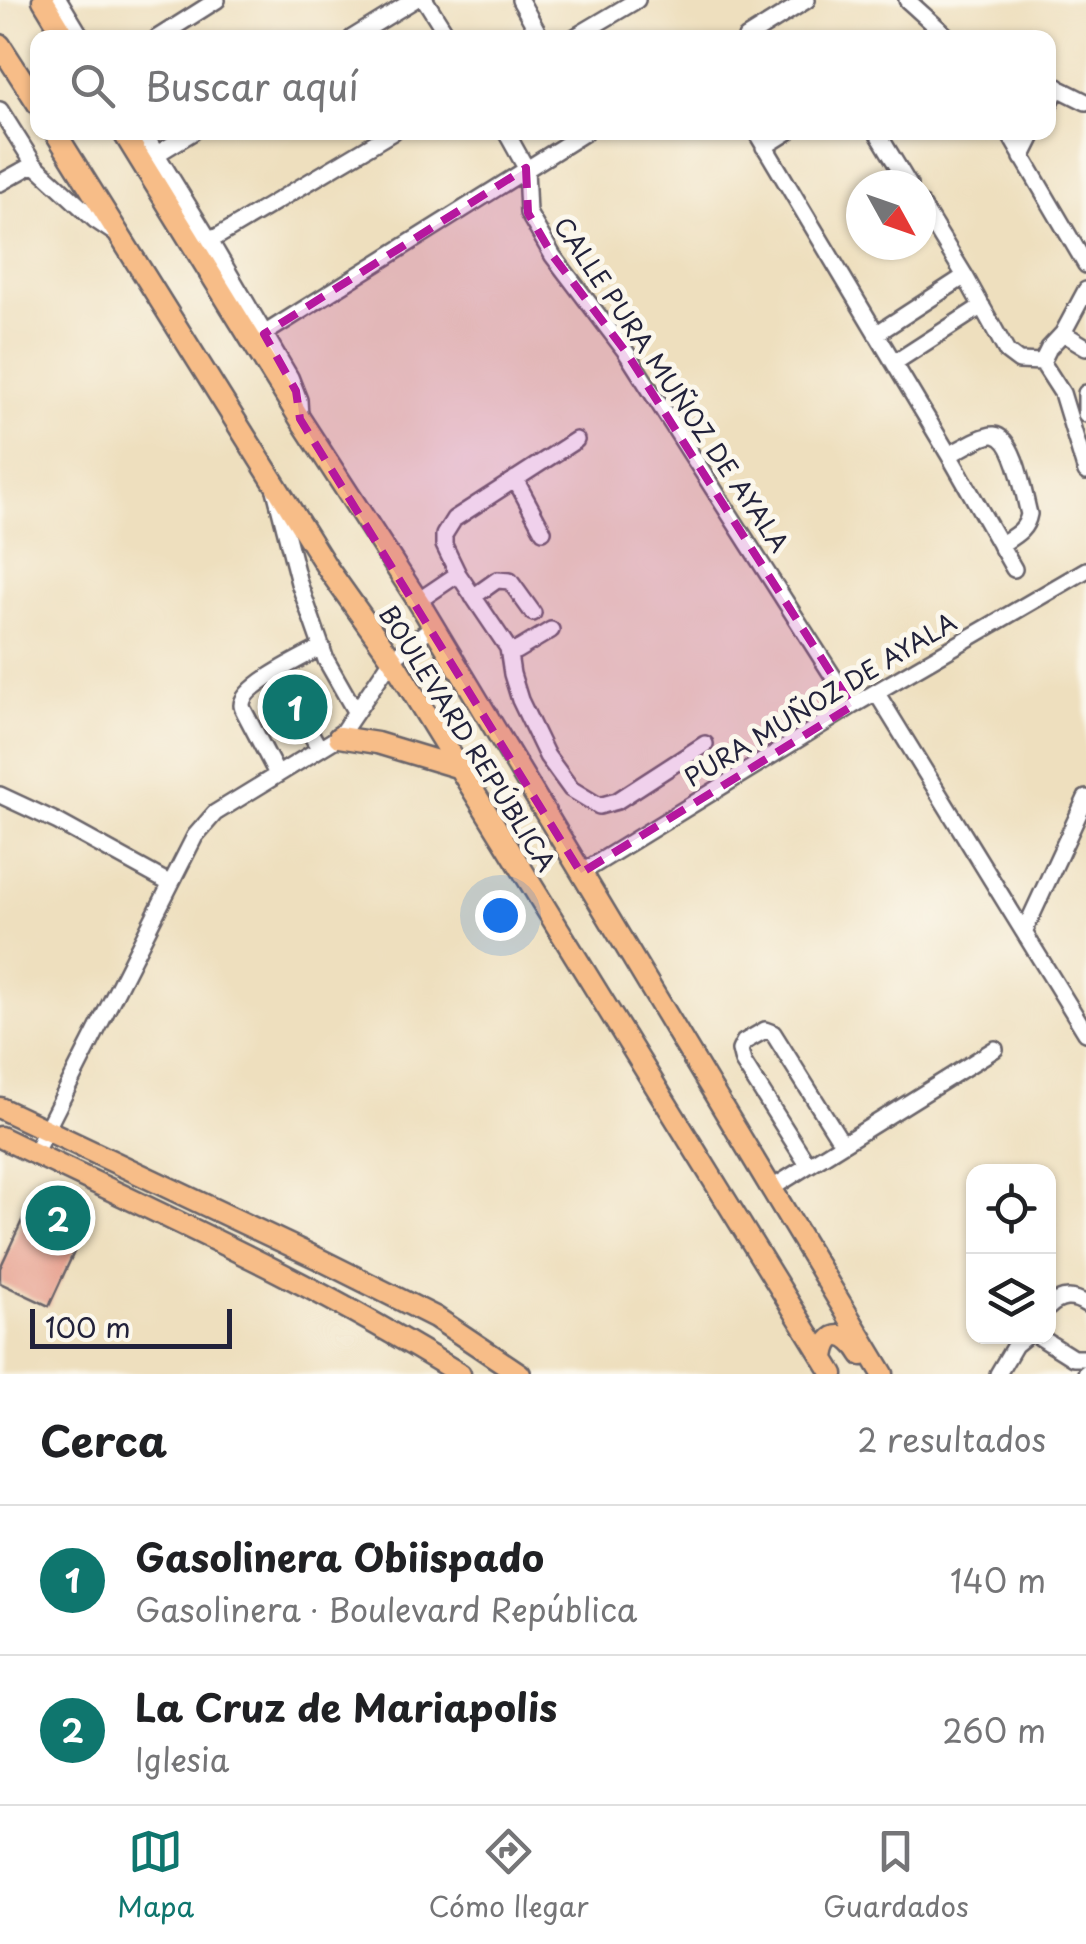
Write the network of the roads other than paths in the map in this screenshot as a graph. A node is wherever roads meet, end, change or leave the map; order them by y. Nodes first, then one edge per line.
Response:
1 (44, 0) edge
2 (59, 0) edge
3 (217, 0) edge
4 (414, 0) edge
5 (425, 0) edge
6 (520, 0) edge
7 (638, 0) edge
8 (806, 0) edge
9 (907, 0) edge
10 (61, 30) edge
11 (77, 30) edge
12 (170, 30) edge
13 (365, 30) edge
14 (444, 30) edge
15 (537, 30) edge
16 (587, 30) edge
17 (759, 30) edge
18 (940, 30) edge
19 (0, 45) edge
20 (1056, 86) edge
21 (30, 92) edge
22 (1086, 102) edge
23 (0, 110) edge
24 (60, 140) edge
25 (129, 140) edge
26 (148, 140) edge
27 (180, 140) edge
28 (380, 140) edge
29 (510, 140) edge
30 (573, 140) edge
31 (760, 140) edge
32 (882, 140) edge
33 (1012, 140) edge
34 (1031, 140) edge
35 (157, 154) junction
36 (1022, 158) junction
37 (34, 164) junction
38 (526, 168) junction
39 (900, 170) edge
40 (0, 184) edge
41 (936, 228) edge
42 (119, 236) junction
43 (210, 241) junction
44 (1086, 264) edge
45 (966, 276) junction
46 (1086, 290) edge
47 (982, 306) junction
48 (1063, 333) junction
49 (264, 334) junction
50 (876, 334) junction
51 (1086, 347) edge
52 (1042, 362) junction
53 (894, 363) junction
54 (1086, 393) edge
55 (1086, 414) edge
56 (300, 419) junction
57 (576, 440) dead end
58 (949, 455) junction
59 (1086, 472) edge
60 (272, 479) junction
61 (515, 479) junction
62 (543, 531) dead end
63 (1000, 545) junction
64 (1014, 569) dead end
65 (1086, 570) edge
66 (458, 574) junction
67 (473, 597) junction
68 (418, 601) junction
69 (533, 612) dead end
70 (433, 626) junction
71 (551, 630) dead end
72 (322, 647) junction
73 (508, 648) junction
74 (392, 659) junction
75 (277, 672) junction
76 (876, 692) junction
77 (852, 706) junction
78 (355, 711) junction
79 (338, 737) junction
80 (705, 744) dead end
81 (320, 748) junction
82 (460, 768) junction
83 (277, 774) junction
84 (0, 796) edge
85 (1086, 798) edge
86 (581, 873) junction
87 (170, 883) junction
88 (1024, 932) junction
89 (1086, 1033) edge
90 (995, 1049) dead end
91 (0, 1108) edge
92 (46, 1129) junction
93 (0, 1137) edge
94 (842, 1143) junction
95 (34, 1154) junction
96 (808, 1164) junction
97 (772, 1188) junction
98 (1056, 1303) edge
99 (1086, 1304) edge
100 (1016, 1344) edge
101 (1051, 1344) edge
102 (1086, 1358) edge
103 (829, 1366) edge
104 (460, 1374) edge
105 (520, 1374) edge
106 (873, 1374) edge
107 (883, 1374) edge
108 (998, 1374) edge

1 - 10 main road
2 - 11 street
3 - 12 street
4 - 13 street
5 - 14 street
6 - 15 street
7 - 16 street
8 - 17 street
9 - 18 street
19 - 21 main road
20 - 22 street
23 - 37 street
24 - 42 main road, BOULEVARD REPÚBLICA
25 - 56 main road, BOULEVARD REPÚBLICA
26 - 35 street
27 - 35 street
28 - 43 street
29 - 38 street, CALLE PURA MUÑOZ DE AYALA
30 - 38 street
31 - 50 street
32 - 39 street
33 - 36 street
34 - 36 street
35 - 43 street
36 - 44 street
37 - 40 street
37 - 42 street
38 - 49 street
38 - 77 street, CALLE PURA MUÑOZ DE AYALA
41 - 45 street
42 - 60 main road, BOULEVARD REPÚBLICA
43 - 49 street
45 - 47 street
45 - 50 street
46 - 48 street
47 - 52 street
47 - 53 street
48 - 51 street
48 - 52 street
49 - 56 street
50 - 53 street
52 - 59 street
53 - 58 street
54 - 55 street
56 - 68 main road, BOULEVARD REPÚBLICA
57 - 61 street
58 - 63 street
58 - 63 street
60 - 72 street
60 - 74 main road, BOULEVARD REPÚBLICA
61 - 62 street
61 - 66 street
63 - 64 street
65 - 76 street, PURA MUÑOZ DE AYALA
66 - 67 street
66 - 68 street
67 - 69 street
67 - 73 street
68 - 70 main road, BOULEVARD REPÚBLICA
70 - 74 street
70 - 86 main road, BOULEVARD REPÚBLICA
71 - 73 street
72 - 75 street
72 - 78 street
73 - 80 street
74 - 78 street
74 - 82 main road, BOULEVARD REPÚBLICA
75 - 81 street
75 - 83 street
76 - 77 street, PURA MUÑOZ DE AYALA
76 - 88 street
77 - 86 street, PURA MUÑOZ DE AYALA
78 - 79 street
79 - 81 street
79 - 82 main road
81 - 83 street
82 - 103 main road, BOULEVARD REPÚBLICA
83 - 87 street
84 - 87 street
85 - 88 street
86 - 97 main road, BOULEVARD REPÚBLICA
87 - 92 street
88 - 89 street
90 - 94 street
91 - 92 main road
92 - 95 street
92 - 105 main road
93 - 95 main road
94 - 96 street
94 - 96 street
95 - 104 main road
96 - 97 street
97 - 107 main road, BOULEVARD REPÚBLICA
98 - 99 street
100 - 108 street
101 - 102 street
103 - 106 main road

